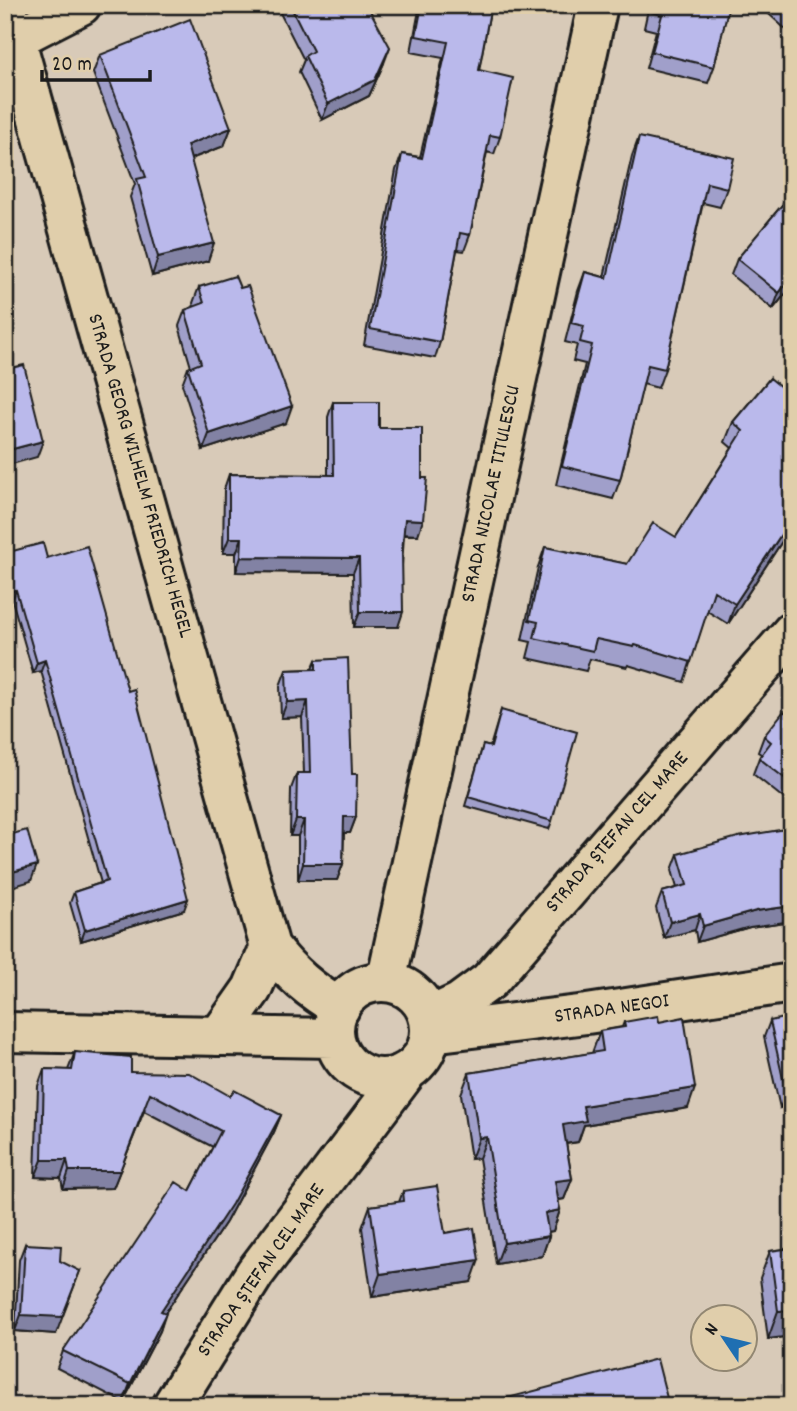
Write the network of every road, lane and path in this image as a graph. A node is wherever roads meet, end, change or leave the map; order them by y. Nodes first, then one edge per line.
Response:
1 (81, 5) edge
2 (598, 5) edge
3 (9, 29) edge
4 (792, 632) edge
5 (271, 947) junction
6 (386, 982) junction
7 (792, 983) edge
8 (337, 1023) junction
9 (430, 1025) junction
10 (5, 1032) edge
11 (219, 1036) junction
12 (406, 1073) junction
13 (172, 1406) edge

1 - 3 street
2 - 6 street, STRADA NICOLAE TITULESCU
3 - 5 street, STRADA GEORG WILHELM FRIEDRICH HEGEL
4 - 9 street, STRADA ȘTEFAN CEL MARE
5 - 8 street, STRADA GEORG WILHELM FRIEDRICH HEGEL
5 - 11 street
6 - 8 street
6 - 9 street
7 - 9 street, STRADA NEGOI
8 - 11 street
8 - 12 street
9 - 12 street
10 - 11 street
12 - 13 street, STRADA ȘTEFAN CEL MARE

